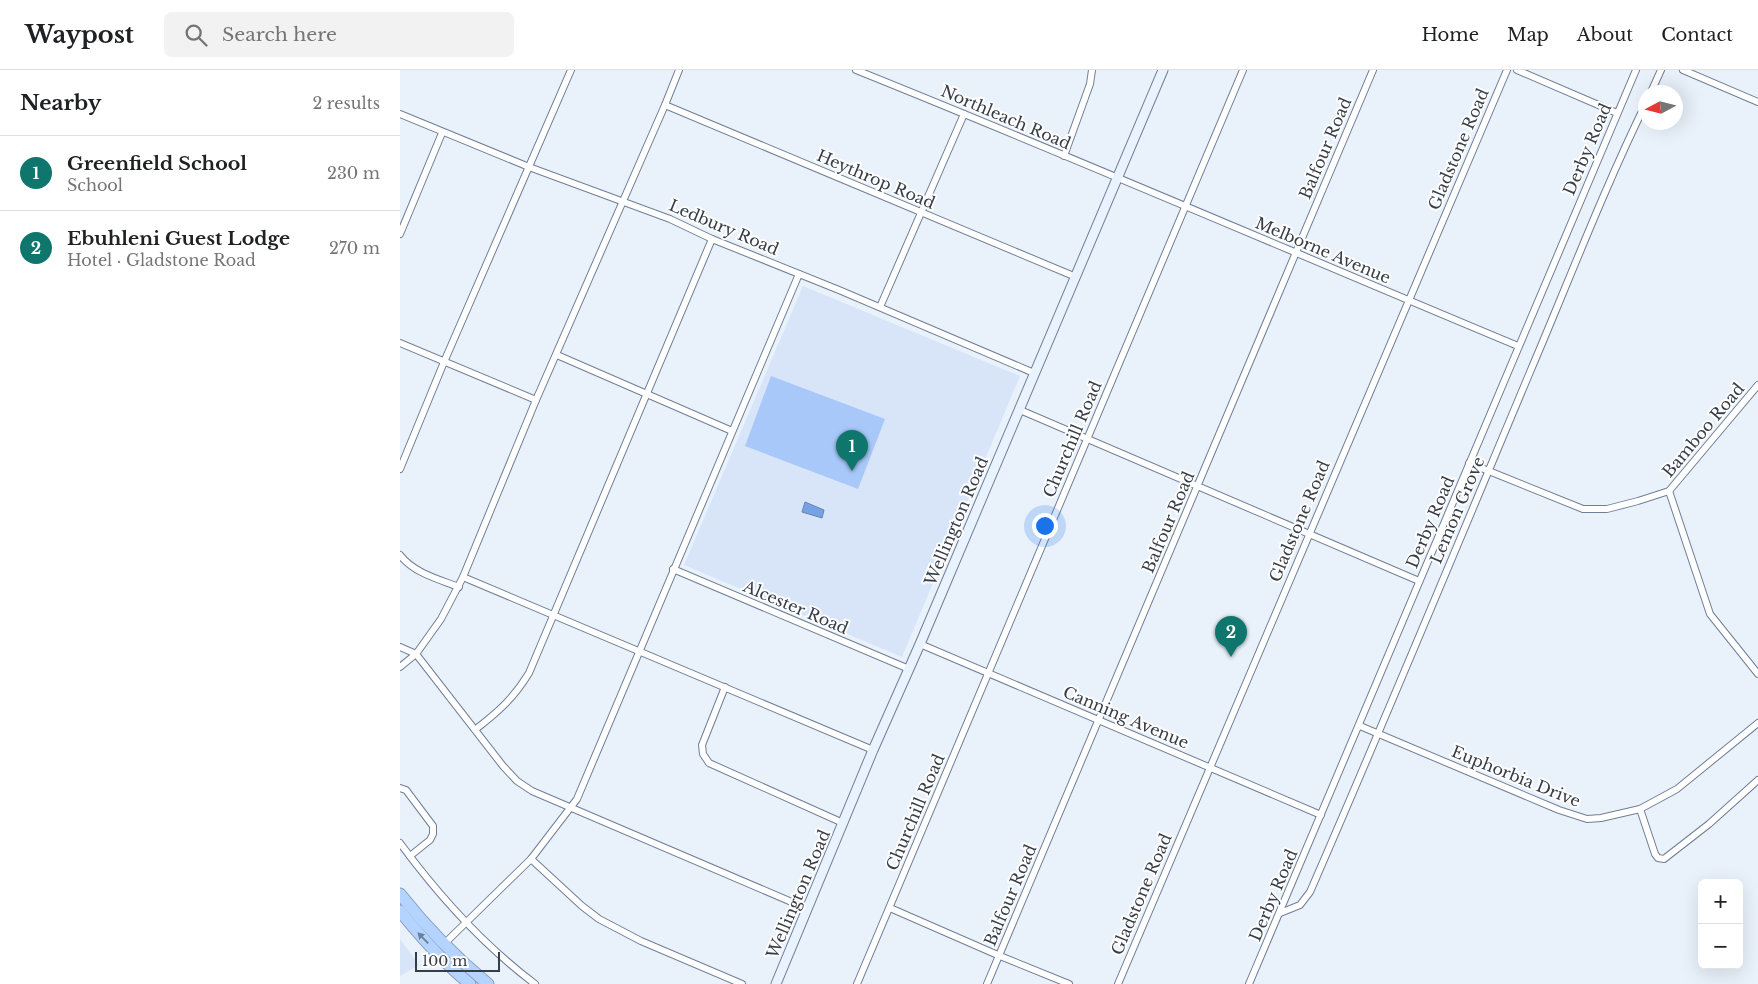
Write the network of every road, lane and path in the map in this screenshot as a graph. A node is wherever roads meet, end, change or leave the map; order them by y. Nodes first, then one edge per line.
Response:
1 (571, 70) edge
2 (679, 70) edge
3 (856, 70) edge
4 (1092, 70) edge
5 (1163, 70) edge
6 (1243, 70) edge
7 (1373, 70) edge
8 (1507, 70) edge
9 (1517, 70) edge
10 (1636, 70) edge
11 (1661, 70) edge
12 (1683, 70) edge
13 (1654, 85) edge
14 (1758, 102) edge
15 (665, 105) junction
16 (1617, 113) junction
17 (400, 114) edge
18 (964, 114) junction
19 (1638, 122) edge
20 (442, 133) junction
21 (1064, 156) junction
22 (529, 167) junction
23 (1118, 176) junction
24 (623, 201) junction
25 (1186, 206) junction
26 (920, 213) junction
27 (400, 234) edge
28 (712, 239) junction
29 (1296, 254) junction
30 (799, 274) junction
31 (1076, 277) junction
32 (1408, 300) junction
33 (880, 306) junction
34 (400, 343) edge
35 (1518, 346) junction
36 (557, 355) junction
37 (444, 362) junction
38 (1034, 373) junction
39 (1758, 385) edge
40 (647, 393) junction
41 (536, 400) junction
42 (1020, 410) junction
43 (732, 431) junction
44 (1088, 438) junction
45 (1469, 463) junction
46 (400, 469) edge
47 (1489, 470) junction
48 (1198, 485) junction
49 (1670, 491) junction
50 (1309, 533) junction
51 (400, 555) edge
52 (673, 569) junction
53 (463, 577) junction
54 (1419, 581) junction
55 (458, 587) junction
56 (553, 614) junction
57 (920, 644) junction
58 (400, 648) edge
59 (638, 650) junction
60 (416, 654) junction
61 (400, 668) edge
62 (909, 669) junction
63 (988, 673) junction
64 (1758, 674) edge
65 (725, 687) junction
66 (1099, 721) junction
67 (1758, 723) edge
68 (1360, 726) junction
69 (476, 729) junction
70 (1379, 734) junction
71 (873, 750) junction
72 (1210, 767) junction
73 (1758, 780) edge
74 (400, 788) edge
75 (571, 807) junction
76 (1640, 808) junction
77 (1321, 815) junction
78 (843, 823) junction
79 (400, 843) edge
80 (410, 856) junction
81 (531, 859) junction
82 (400, 894) edge
83 (890, 908) junction
84 (808, 909) junction
85 (400, 911) edge
86 (1280, 913) junction
87 (466, 924) junction
88 (440, 948) junction
89 (1000, 956) junction
90 (470, 984) edge
91 (488, 984) edge
92 (534, 984) edge
93 (742, 984) edge
94 (776, 984) edge
95 (858, 984) edge
96 (988, 984) edge
97 (1069, 984) edge
98 (1118, 984) edge
99 (1249, 984) edge

1 - 22 street
2 - 15 street
3 - 18 street, Northleach Road
4 - 21 street
5 - 23 main road, Wellington Road
6 - 25 street, Churchill Road
7 - 29 street, Balfour Road
8 - 32 street, Gladstone Road
9 - 16 street
10 - 16 street, Derby Road
11 - 13 street
12 - 14 street
15 - 24 street
15 - 26 street, Heythrop Road
16 - 35 street, Derby Road
17 - 20 street, Ledbury Road
18 - 21 street, Northleach Road
18 - 26 street
19 - 47 street, Lemon Grove
20 - 22 street, Ledbury Road
20 - 27 street
21 - 23 street, Northleach Road
22 - 24 street, Ledbury Road
22 - 37 street
23 - 25 street, Melborne Avenue
23 - 31 main road, Wellington Road
24 - 28 street, Ledbury Road
24 - 36 street
25 - 29 street, Melborne Avenue
25 - 44 street, Churchill Road
26 - 31 street, Heythrop Road
26 - 33 street
28 - 30 street, Ledbury Road
28 - 40 street
29 - 32 street, Melborne Avenue
29 - 48 street, Balfour Road
30 - 33 street, Ledbury Road
30 - 43 street
31 - 38 main road, Wellington Road
32 - 35 street, Melborne Avenue
32 - 50 street, Gladstone Road
33 - 38 street, Ledbury Road
34 - 37 street
35 - 45 street, Derby Road
36 - 40 street
36 - 41 street
37 - 41 street
37 - 46 street
38 - 42 main road, Wellington Road
39 - 49 street, Bamboo Road
40 - 43 street
40 - 56 street
41 - 53 street
42 - 44 street
42 - 57 main road, Wellington Road
43 - 52 street
44 - 48 street
44 - 63 street, Churchill Road
45 - 47 street, Bamboo Road
45 - 54 street, Derby Road
47 - 49 street, Bamboo Road
47 - 70 street, Lemon Grove
48 - 50 street
48 - 66 street, Balfour Road
49 - 64 street
50 - 54 street
50 - 72 street, Gladstone Road
51 - 55 street
52 - 59 street
52 - 62 street, Alcester Road
53 - 55 street
53 - 56 street
54 - 68 street, Derby Road
55 - 60 street
56 - 59 street
56 - 69 street
57 - 62 main road, Wellington Road
57 - 63 street, Canning Avenue
58 - 60 street
59 - 65 street
59 - 75 street
60 - 61 street
60 - 69 street
62 - 71 main road, Wellington Road
63 - 66 street, Canning Avenue
63 - 83 street, Churchill Road
65 - 71 street
65 - 78 street
66 - 72 street, Canning Avenue
66 - 89 street, Balfour Road
67 - 76 street, Euphorbia Drive
68 - 70 street, Euphorbia Drive
68 - 77 street, Derby Road
69 - 75 street
70 - 76 street, Euphorbia Drive
70 - 86 street, Lemon Grove
71 - 78 main road, Wellington Road
72 - 77 street, Canning Avenue
72 - 98 street, Gladstone Road
73 - 76 street
74 - 80 street
75 - 81 street
75 - 84 street
77 - 86 street, Derby Road
78 - 84 main road, Wellington Road
79 - 80 street
80 - 87 street
81 - 87 street
81 - 93 street
82 - 88 highway
83 - 89 street
83 - 95 street, Churchill Road
84 - 94 main road, Wellington Road
88 -> 85 highway
86 - 99 street, Derby Road
87 - 88 street
87 - 92 street
88 - 90 highway
88 - 91 highway
89 - 96 street, Balfour Road
89 - 97 street

